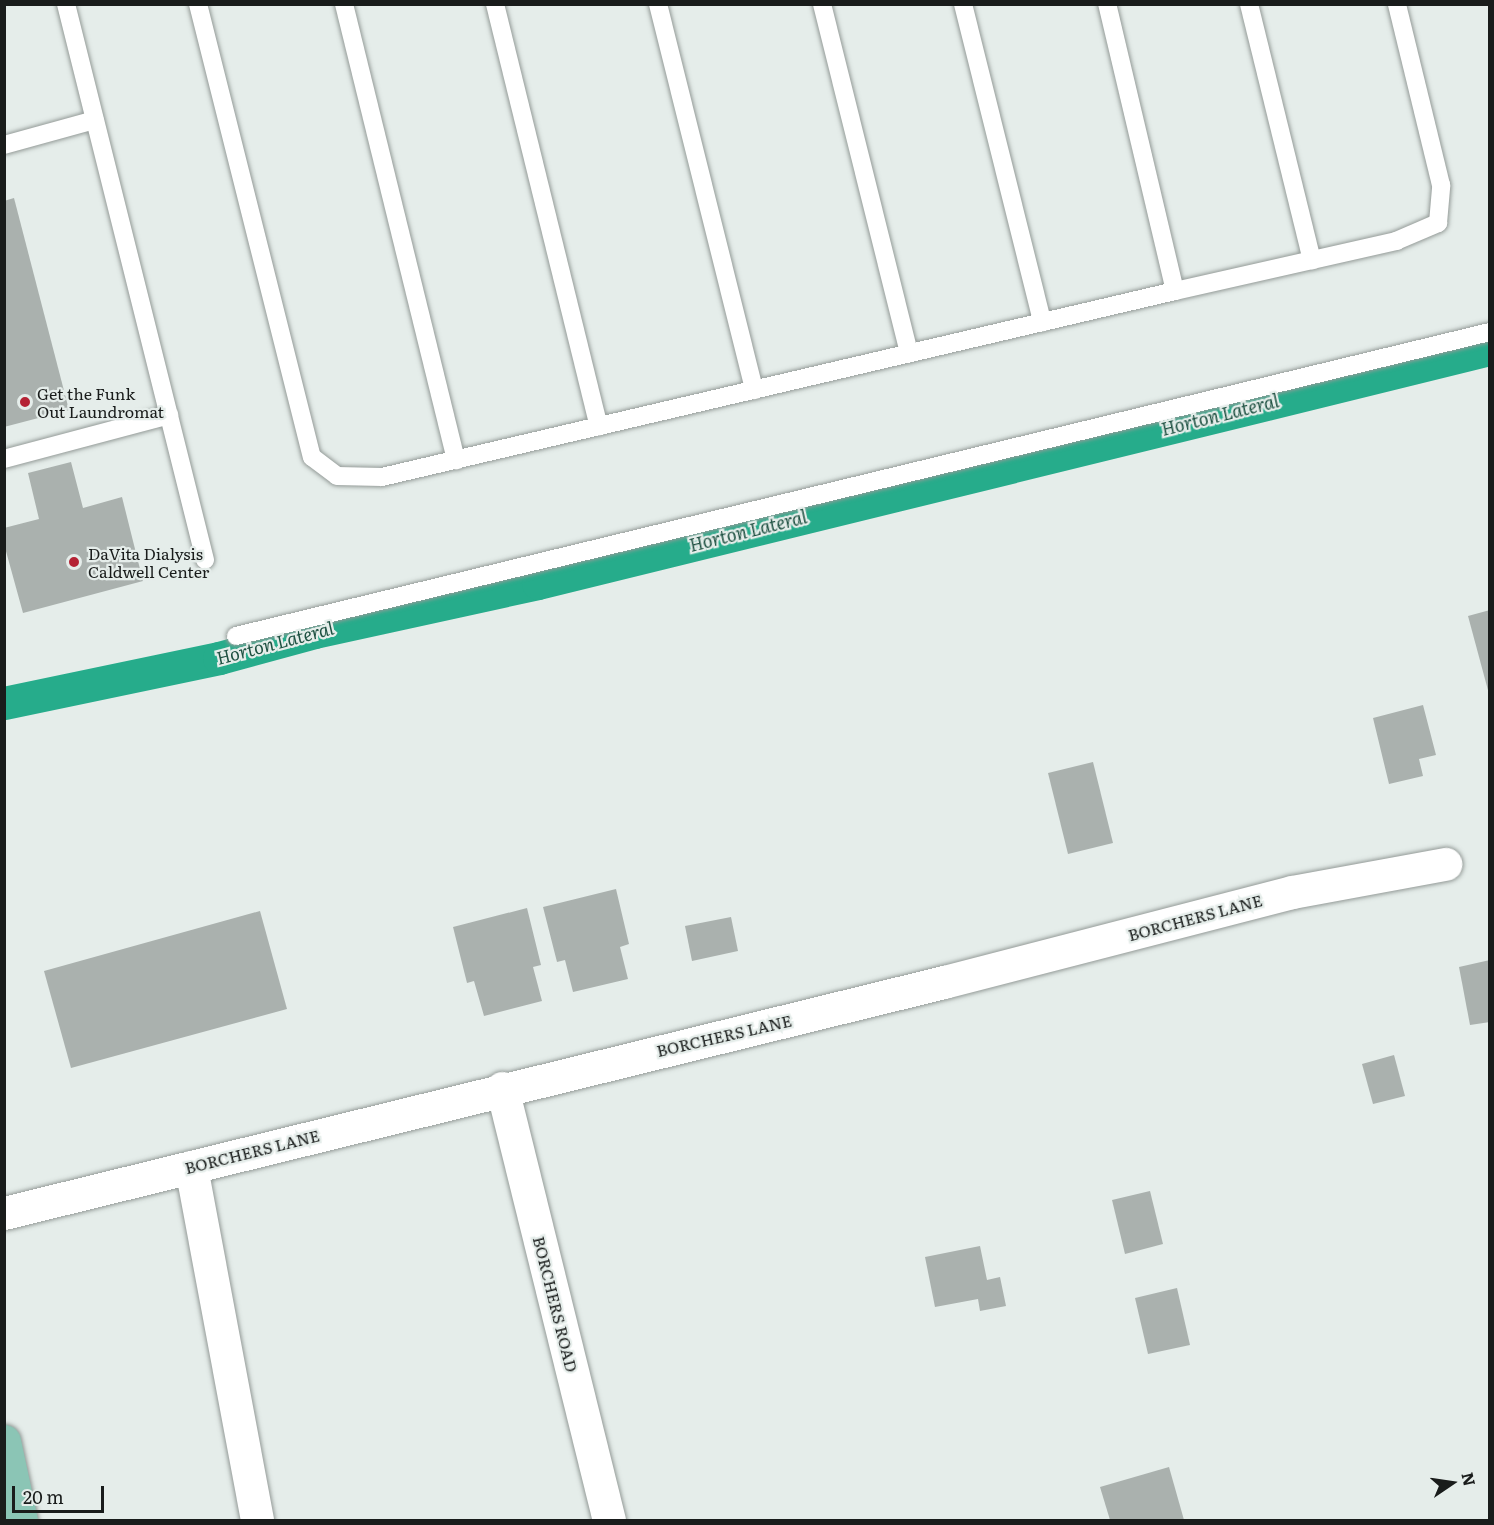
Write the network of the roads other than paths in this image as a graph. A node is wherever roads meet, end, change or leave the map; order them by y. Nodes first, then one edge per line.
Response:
1 (66, 4) edge
2 (198, 4) edge
3 (344, 4) edge
4 (495, 4) edge
5 (658, 4) edge
6 (822, 4) edge
7 (963, 4) edge
8 (1107, 4) edge
9 (1250, 4) edge
10 (1397, 4) edge
11 (95, 120) junction
12 (4, 145) edge
13 (1311, 260) junction
14 (1175, 291) junction
15 (1041, 322) junction
16 (1490, 332) edge
17 (909, 353) junction
18 (754, 390) junction
19 (169, 415) junction
20 (599, 426) junction
21 (4, 459) edge
22 (456, 460) junction
23 (205, 560) dead end
24 (236, 636) dead end
25 (1445, 864) dead end
26 (502, 1088) junction
27 (191, 1167) junction
28 (4, 1213) edge
29 (4, 1441) edge
30 (21, 1521) edge
31 (257, 1521) edge
32 (609, 1521) edge

1 - 11 lane
2 - 22 lane
3 - 22 lane
4 - 20 lane
5 - 18 lane
6 - 17 lane
7 - 15 lane
8 - 14 lane
9 - 13 lane
10 - 13 lane
11 - 12 lane
11 - 19 lane
13 - 14 lane
14 - 15 lane
15 - 17 lane
16 - 24 lane
17 - 18 lane
18 - 20 lane
19 - 21 lane
19 - 23 lane
20 - 22 lane
25 - 26 street, BORCHERS LANE
26 - 27 street, BORCHERS LANE
26 - 32 street, BORCHERS ROAD
27 - 28 street, BORCHERS LANE
27 - 31 street
29 - 30 main road

